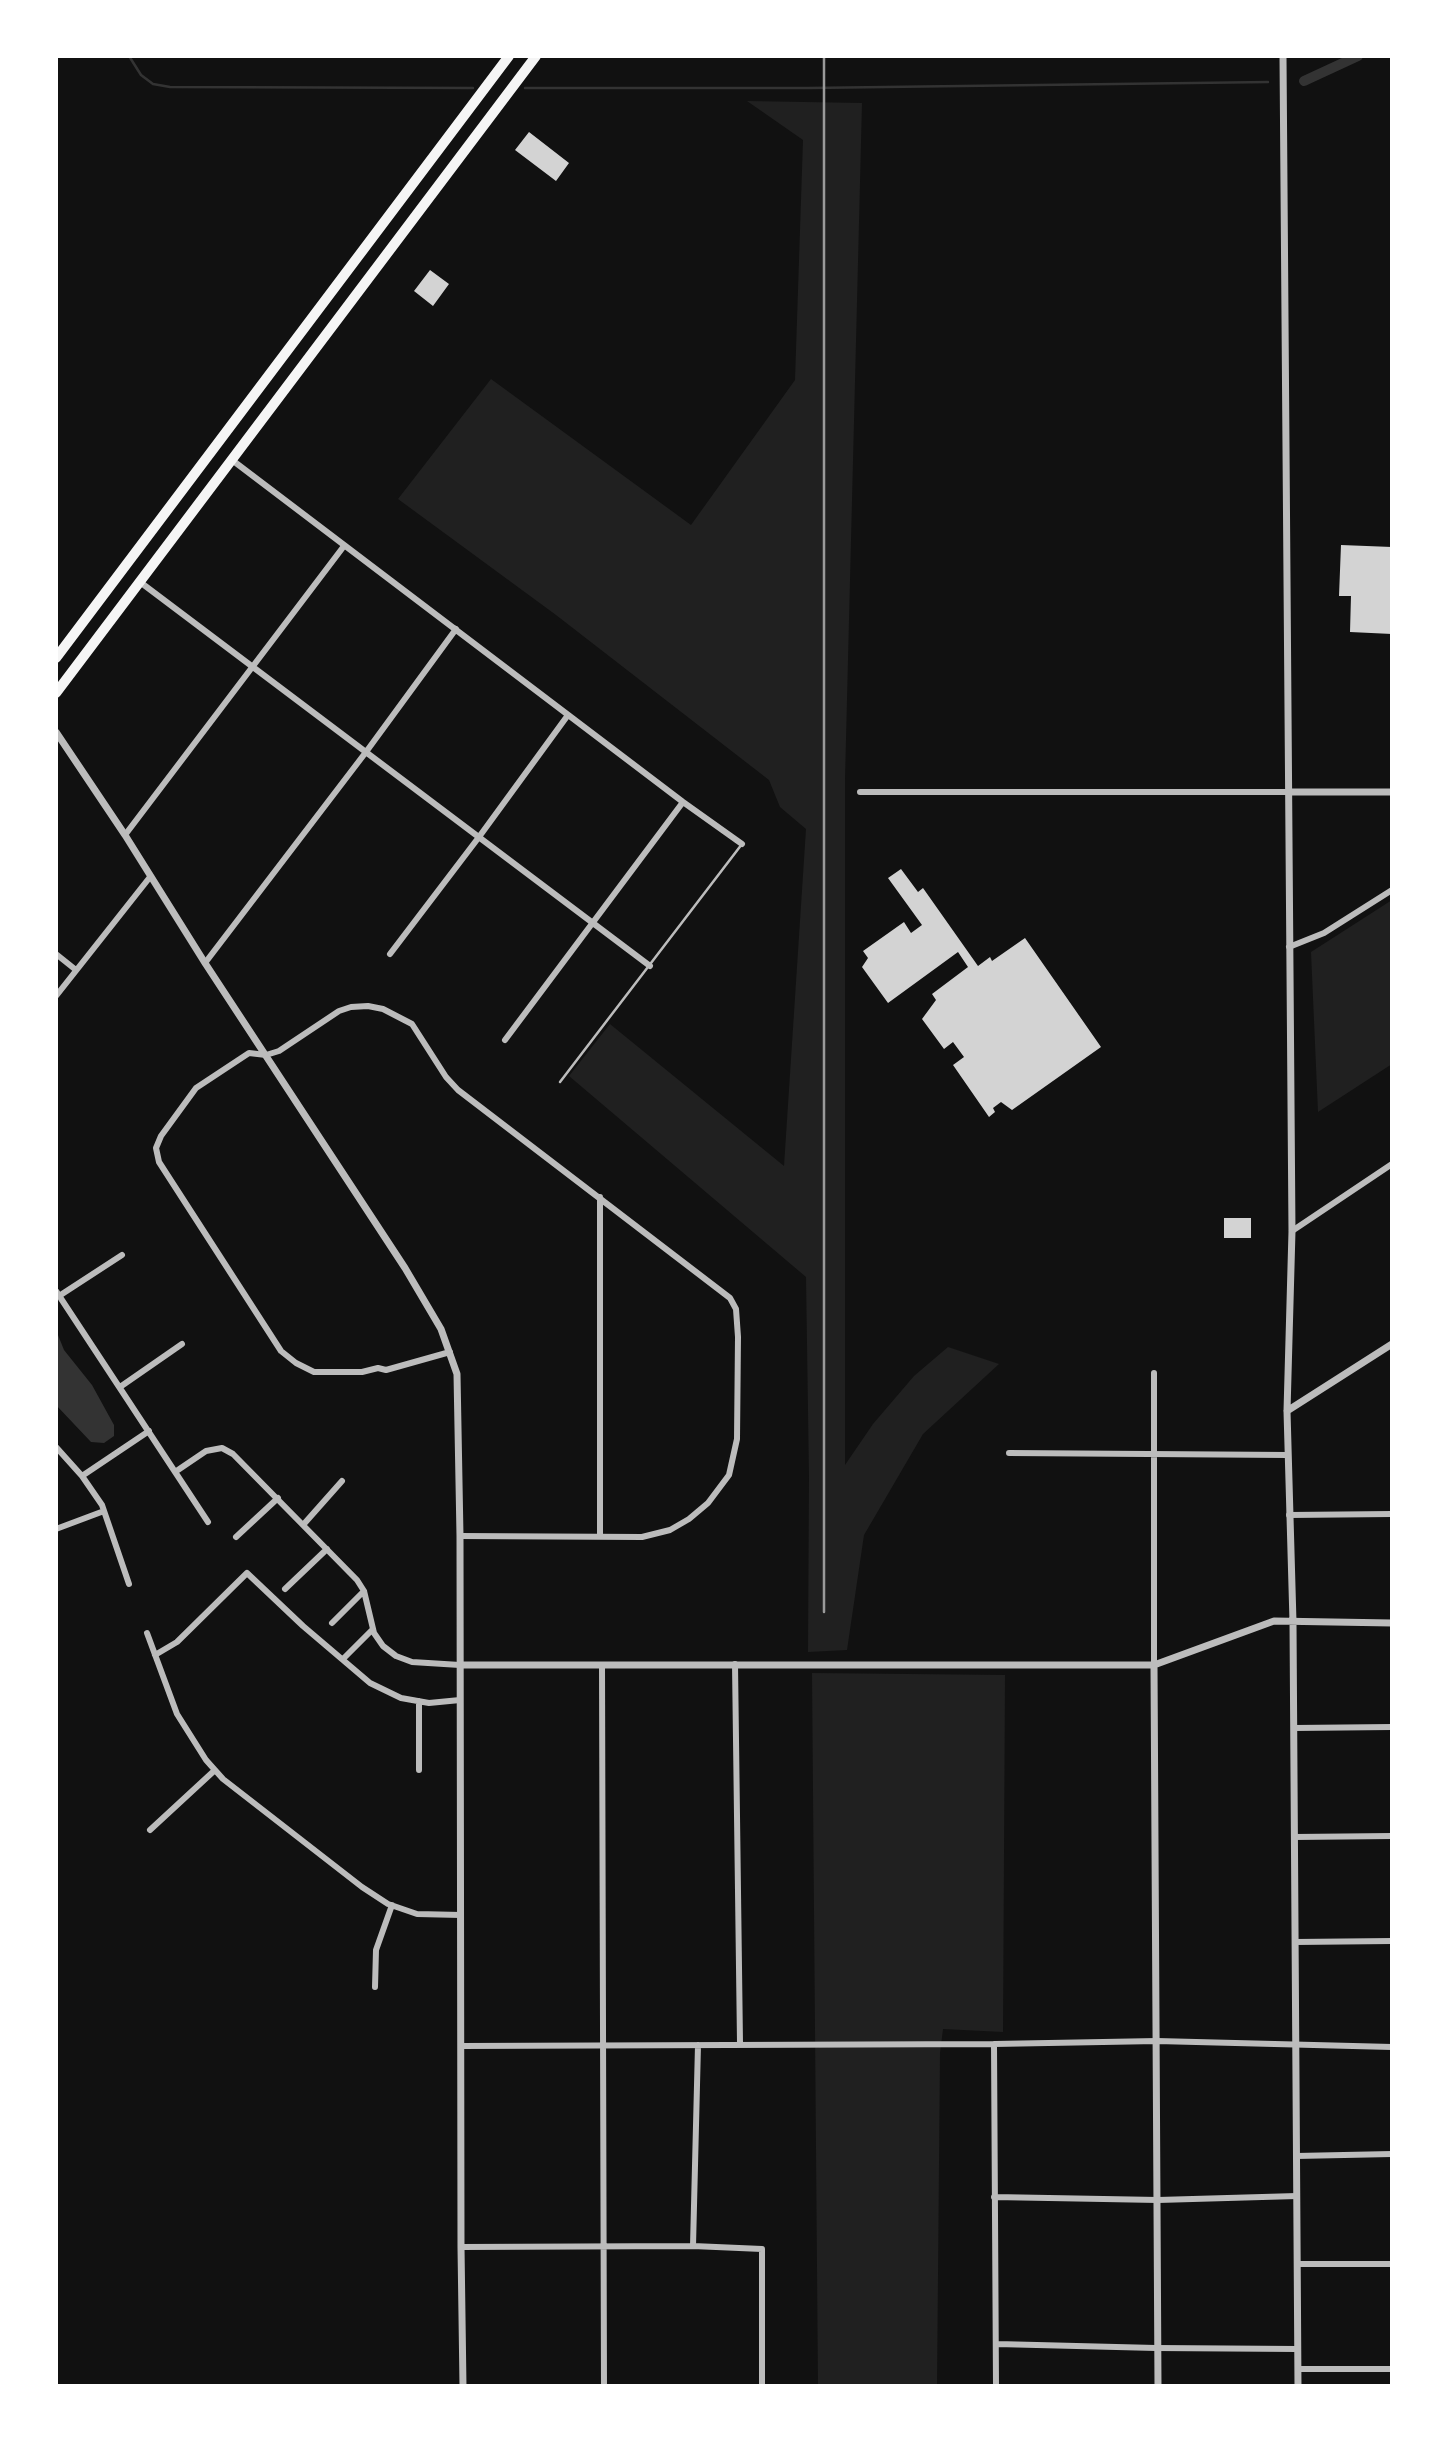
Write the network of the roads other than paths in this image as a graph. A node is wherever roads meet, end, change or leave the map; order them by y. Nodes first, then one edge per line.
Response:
1 (509, 56) edge
2 (536, 56) edge
3 (1283, 56) edge
4 (232, 460) junction
5 (344, 546) junction
6 (140, 582) junction
7 (456, 629) junction
8 (56, 658) edge
9 (253, 667) junction
10 (56, 693) edge
11 (568, 715) junction
12 (56, 732) edge
13 (366, 752) junction
14 (860, 792) dead end
15 (1287, 792) junction
16 (1392, 792) edge
17 (682, 802) junction
18 (125, 835) junction
19 (479, 837) junction
20 (742, 844) joint
21 (150, 877) junction
22 (1392, 890) edge
23 (592, 923) junction
24 (1289, 947) junction
25 (56, 954) edge
26 (390, 954) dead end
27 (205, 963) junction
28 (650, 966) junction
29 (76, 970) junction
30 (56, 996) edge
31 (505, 1040) dead end
32 (266, 1055) junction
33 (561, 1082) dead end
34 (1392, 1164) edge
35 (600, 1197) junction
36 (1292, 1231) junction
37 (122, 1255) dead end
38 (58, 1293) edge
39 (182, 1344) dead end
40 (1392, 1344) edge
41 (450, 1352) junction
42 (1154, 1373) dead end
43 (120, 1387) junction
44 (1287, 1411) junction
45 (149, 1431) junction
46 (56, 1447) edge
47 (1009, 1453) dead end
48 (1152, 1453) junction
49 (1288, 1455) junction
50 (175, 1472) junction
51 (82, 1476) junction
52 (342, 1481) dead end
53 (278, 1498) junction
54 (104, 1511) junction
55 (1392, 1514) edge
56 (1289, 1515) junction
57 (208, 1522) dead end
58 (303, 1525) junction
59 (56, 1529) edge
60 (460, 1536) junction
61 (600, 1536) junction
62 (236, 1537) dead end
63 (327, 1549) junction
64 (129, 1584) dead end
65 (285, 1590) dead end
66 (364, 1591) junction
67 (1293, 1622) junction
68 (332, 1623) dead end
69 (1392, 1623) edge
70 (373, 1629) junction
71 (147, 1633) dead end
72 (155, 1655) junction
73 (343, 1659) junction
74 (735, 1664) junction
75 (460, 1665) junction
76 (602, 1665) junction
77 (1154, 1665) junction
78 (460, 1700) junction
79 (419, 1701) junction
80 (1392, 1727) edge
81 (1294, 1728) junction
82 (215, 1770) junction
83 (419, 1770) dead end
84 (150, 1830) dead end
85 (1392, 1836) edge
86 (1294, 1837) junction
87 (392, 1905) junction
88 (461, 1915) junction
89 (1392, 1941) edge
90 (1295, 1942) junction
91 (375, 1987) dead end
92 (1157, 2041) junction
93 (740, 2043) junction
94 (604, 2044) junction
95 (994, 2044) junction
96 (698, 2045) junction
97 (462, 2046) junction
98 (1296, 2046) junction
99 (1392, 2048) edge
100 (1392, 2154) edge
101 (1296, 2156) junction
102 (1297, 2196) junction
103 (994, 2197) junction
104 (1158, 2200) junction
105 (693, 2246) junction
106 (461, 2247) junction
107 (603, 2248) junction
108 (1392, 2263) edge
109 (1297, 2264) junction
110 (997, 2344) junction
111 (1156, 2348) junction
112 (1297, 2349) junction
113 (1298, 2369) junction
114 (1392, 2369) edge
115 (463, 2386) edge
116 (604, 2386) edge
117 (762, 2386) edge
118 (996, 2386) edge
119 (1158, 2386) edge
120 (1298, 2386) edge

1 - 8 main road
2 - 4 main road
3 - 15 street
4 - 5 street
4 - 6 main road
5 - 7 street
5 - 9 street
6 - 9 street
6 - 10 main road
7 - 11 street
7 - 13 street
9 - 13 street
9 - 18 street
11 - 17 street
11 - 19 street
12 - 18 street
13 - 19 street
13 - 27 street
14 - 15 street
15 - 16 street
15 - 24 street
17 - 20 street
17 - 23 street
18 - 21 street
19 - 23 street
19 - 26 street
20 - 28 lane
21 - 27 street
21 - 29 street
22 - 24 street
23 - 28 street
23 - 31 street
24 - 36 street
25 - 29 street
27 - 32 street
28 - 33 lane
29 - 30 street
32 - 35 street
32 - 41 street
32 - 41 street
34 - 36 street
35 - 61 street
35 - 61 street
36 - 44 street
37 - 38 street
38 - 43 street
39 - 43 street
40 - 44 street
41 - 60 street
42 - 48 street
43 - 45 street
44 - 49 street
45 - 50 street
45 - 51 street
46 - 51 street
47 - 48 street
48 - 49 street
48 - 77 street
49 - 56 street
50 - 53 street
50 - 57 street
51 - 54 street
52 - 58 street
53 - 58 street
53 - 62 street
54 - 59 street
54 - 64 street
55 - 56 street
56 - 67 street
58 - 63 street
60 - 61 street
60 - 75 street
63 - 65 street
63 - 66 street
66 - 68 street
66 - 70 street
67 - 69 street
67 - 77 street
67 - 81 street
70 - 73 street
70 - 75 street
71 - 72 street
72 - 73 street
72 - 82 street
73 - 79 street
74 - 76 street
74 - 77 street
74 - 93 street
75 - 76 street
75 - 78 street
76 - 94 street
77 - 92 street
78 - 79 street
78 - 88 street
79 - 83 street
80 - 81 street
81 - 86 street
82 - 84 street
82 - 87 street
85 - 86 street
86 - 90 street
87 - 88 street
87 - 91 street
88 - 97 street
89 - 90 street
90 - 98 street
92 - 95 street
92 - 98 street
92 - 104 street
93 - 95 street
93 - 96 street
94 - 96 street
94 - 97 street
94 - 107 street
95 - 103 street
96 - 105 street
97 - 106 street
98 - 99 street
98 - 101 street
100 - 101 street
101 - 102 street
102 - 104 street
102 - 109 street
103 - 104 street
103 - 110 street
104 - 111 street
105 - 107 street
105 - 117 street
106 - 107 street
106 - 115 street
107 - 116 street
108 - 109 street
109 - 112 street
110 - 111 street
110 - 118 street
111 - 112 street
111 - 119 street
112 - 113 street
113 - 114 street
113 - 120 street

